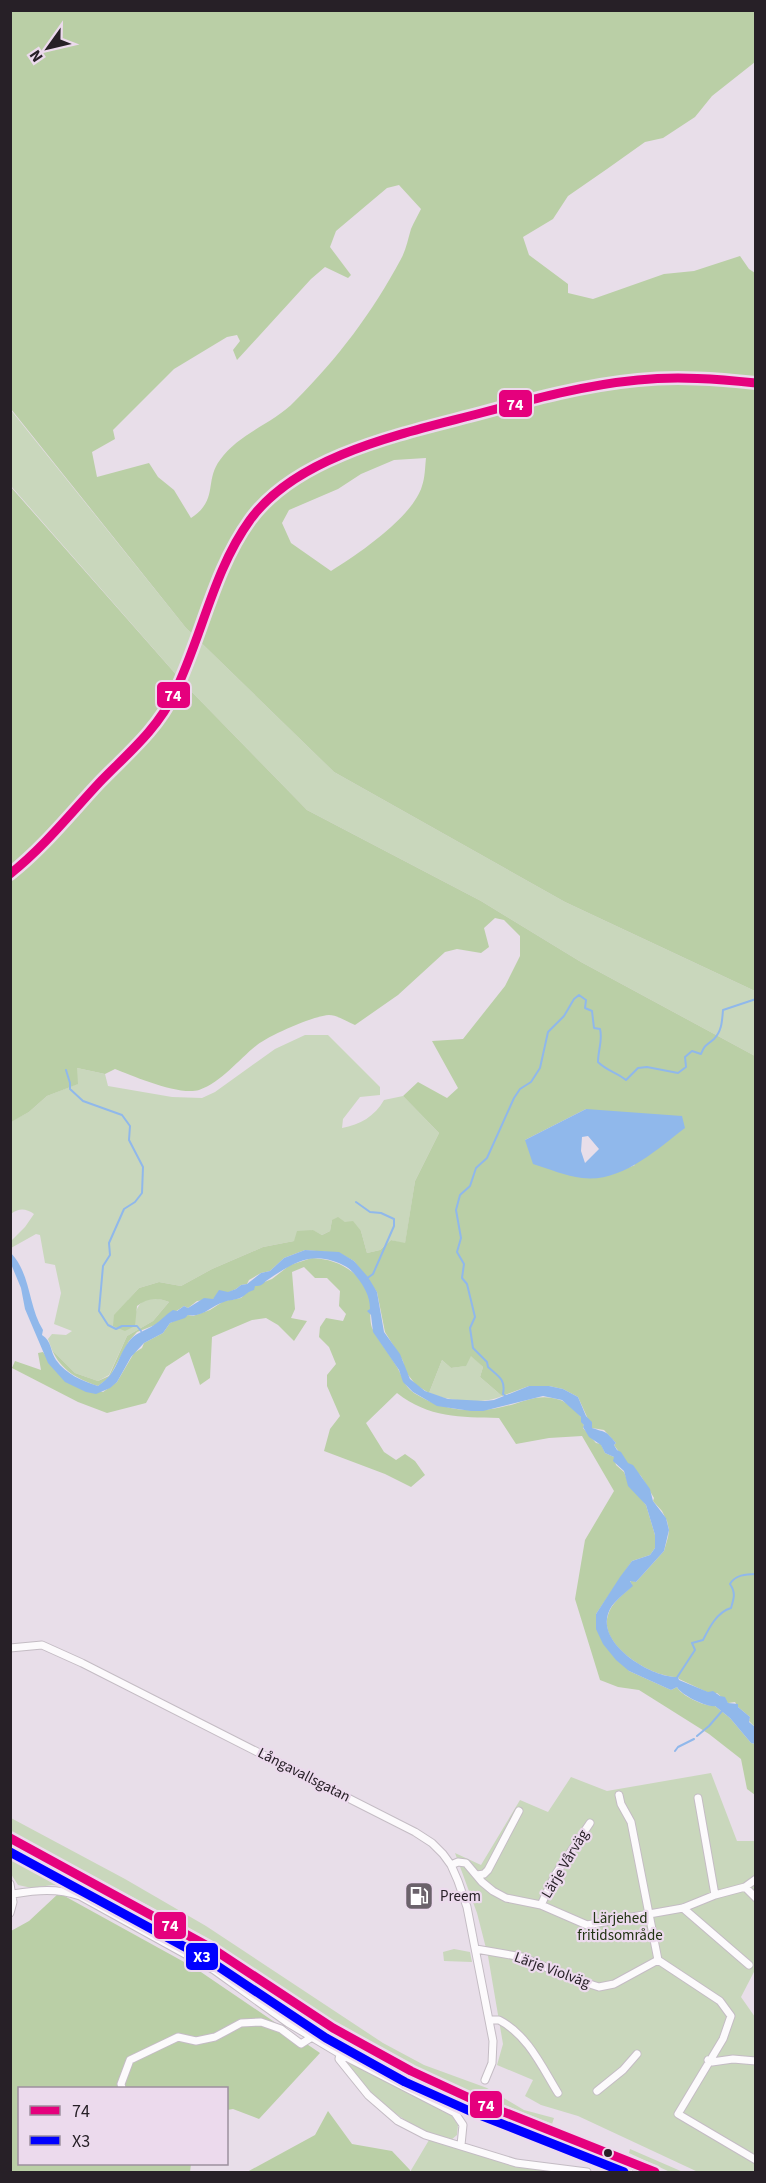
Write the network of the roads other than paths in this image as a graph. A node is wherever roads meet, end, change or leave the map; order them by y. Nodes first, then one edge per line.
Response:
1 (756, 383) edge
2 (10, 874) edge
3 (10, 1648) edge
4 (619, 1795) dead end
5 (698, 1798) dead end
6 (519, 1810) dead end
7 (590, 1822) dead end
8 (10, 1838) edge
9 (10, 1850) edge
10 (451, 1865) junction
11 (477, 1875) junction
12 (756, 1879) edge
13 (10, 1884) edge
14 (745, 1887) junction
15 (13, 1894) junction
16 (715, 1895) junction
17 (756, 1898) edge
18 (541, 1905) junction
19 (683, 1908) junction
20 (10, 1913) edge
21 (648, 1914) junction
22 (476, 1949) junction
23 (658, 1960) junction
24 (749, 1965) dead end
25 (489, 2020) junction
26 (312, 2037) junction
27 (340, 2054) junction
28 (637, 2054) dead end
29 (708, 2060) junction
30 (755, 2063) edge
31 (485, 2080) dead end
32 (122, 2087) edge
33 (597, 2091) dead end
34 (558, 2094) dead end
35 (461, 2145) junction
36 (756, 2160) edge
37 (587, 2172) edge
38 (628, 2172) edge
39 (655, 2172) edge

1 - 2 main road
3 - 10 street, Långavallsgatan
4 - 21 street
5 - 16 street
6 - 11 street
7 - 18 street, Lärje Vårväg
8 - 39 main road
9 - 38 main road
10 - 11 street
10 - 22 street, Långavallsgatan
11 - 18 street
12 - 14 street
13 - 15 street
14 - 16 street
14 - 17 street
15 - 20 street
15 - 26 street
16 - 19 street
18 - 21 street
19 - 21 street
19 - 24 street
21 - 23 street
22 - 23 street, Lärje Violväg
22 - 25 street, Långavallsgatan
23 - 29 street
25 - 31 street, Långavallsgatan
25 - 34 street
26 - 27 street
26 - 32 street
27 - 35 street
27 - 35 street
28 - 33 street
29 - 30 street
29 - 36 street
35 - 37 street

